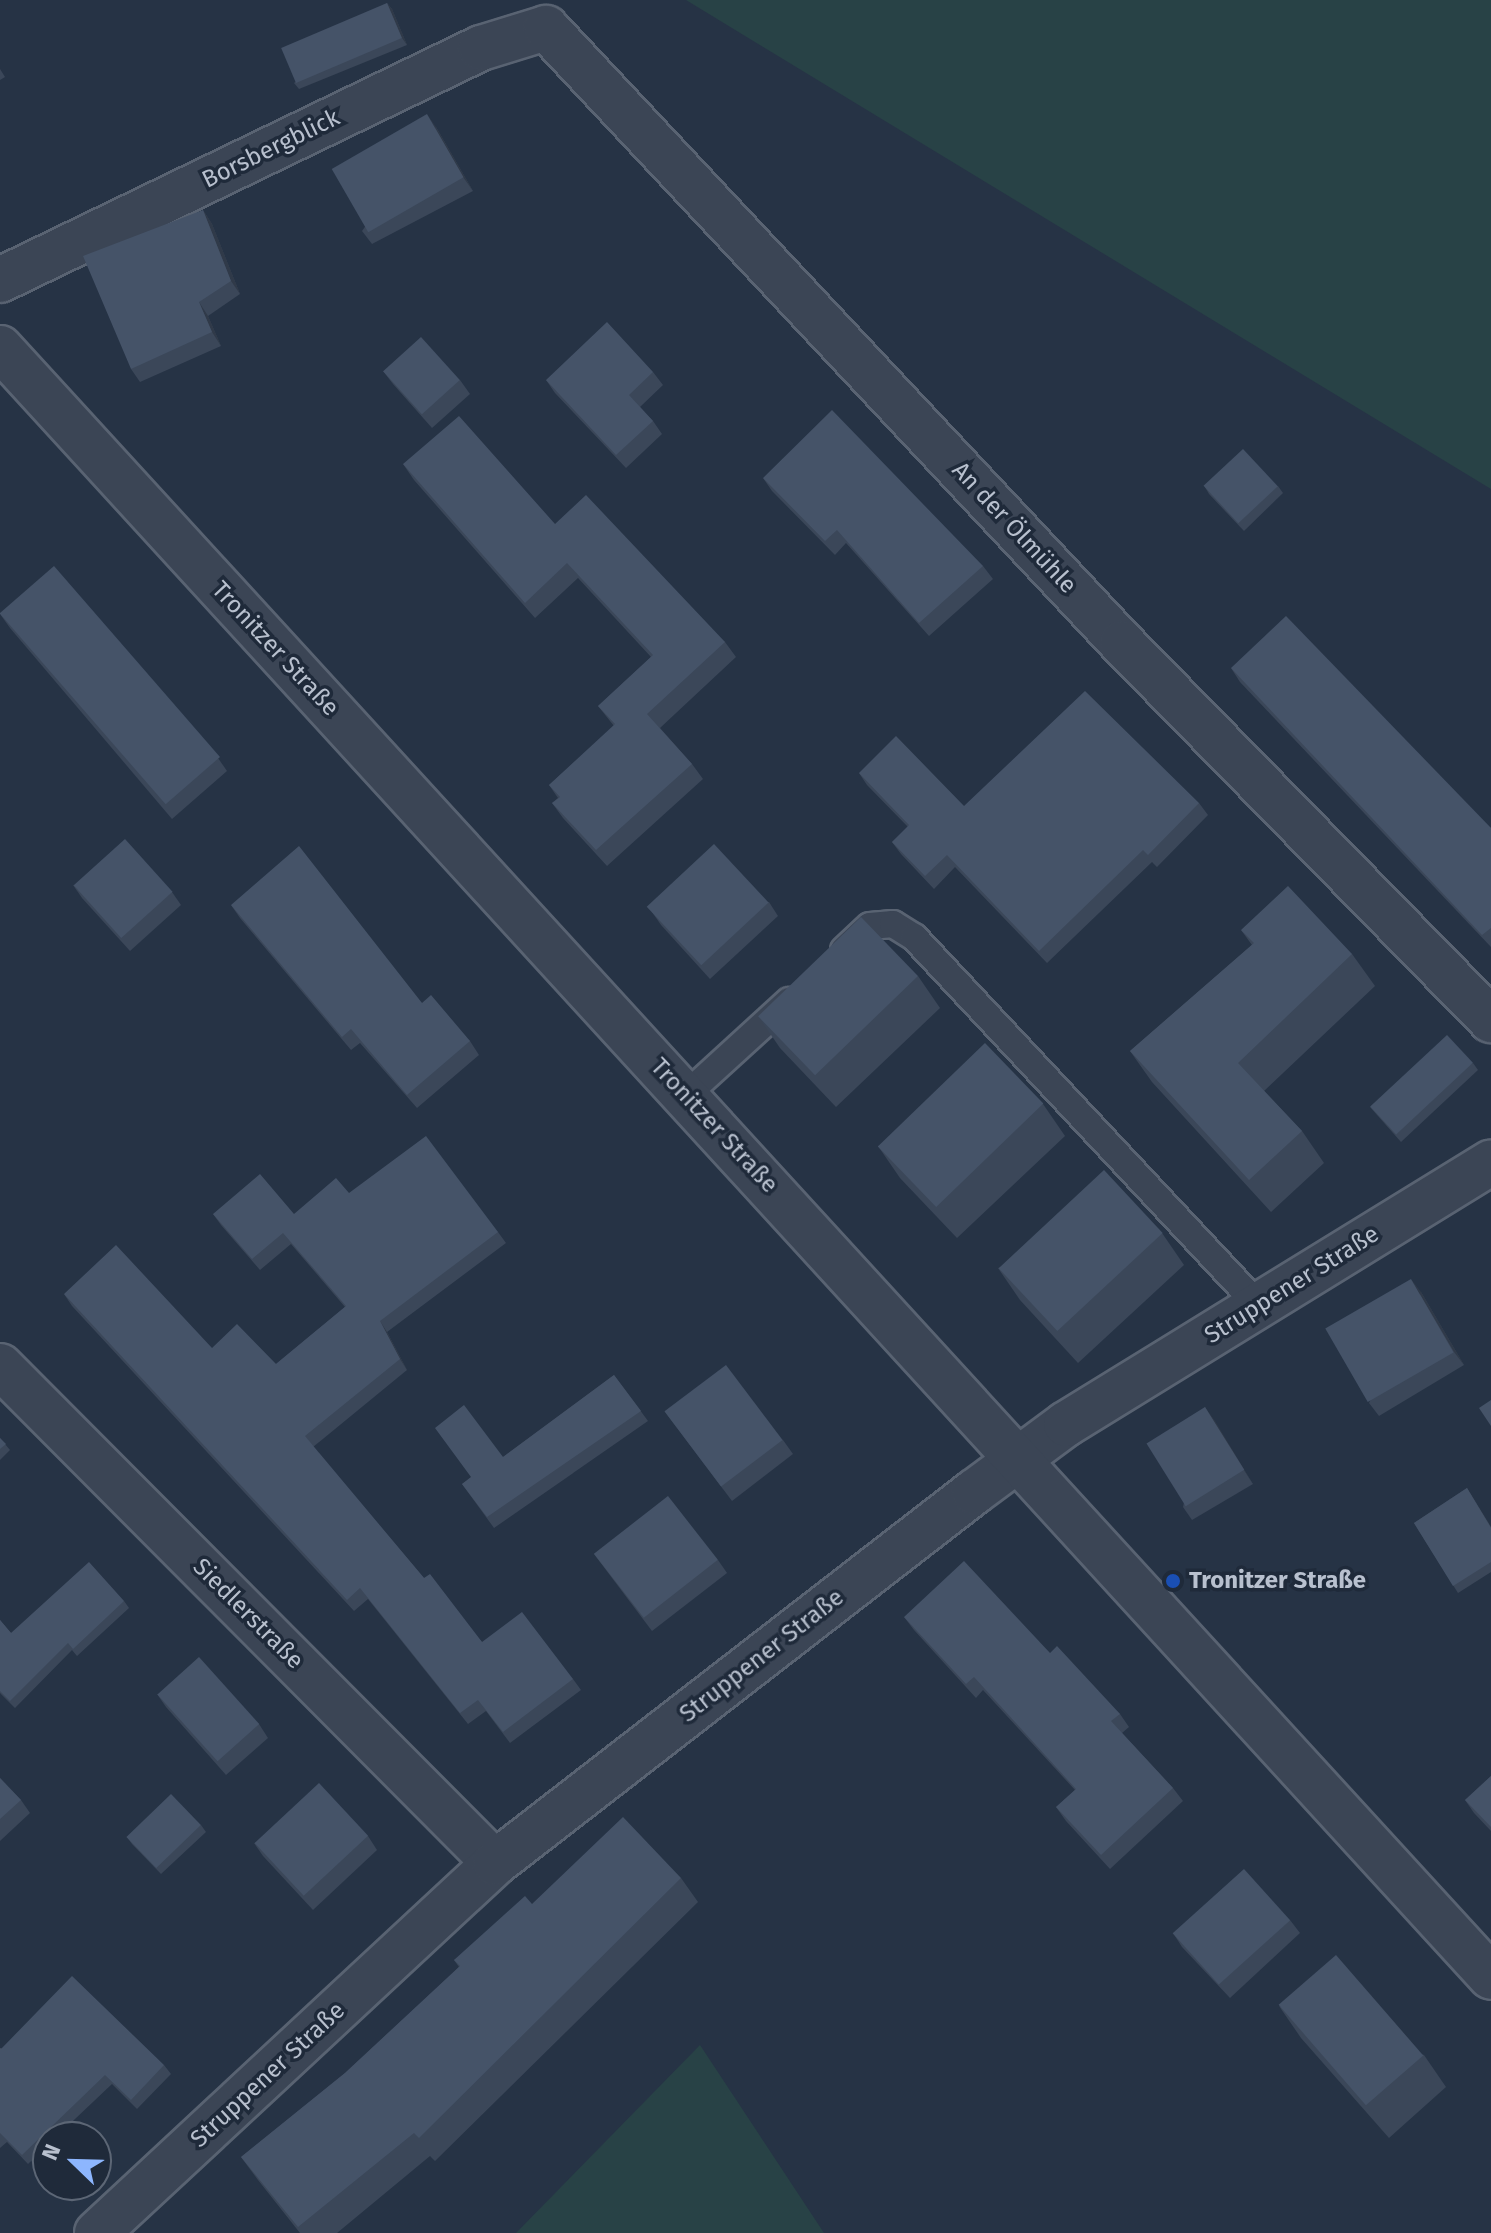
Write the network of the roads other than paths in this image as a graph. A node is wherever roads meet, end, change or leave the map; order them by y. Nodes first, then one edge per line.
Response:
1 (546, 28) joint
2 (0, 280) edge
3 (0, 348) edge
4 (1491, 1020) edge
5 (685, 1096) junction
6 (1491, 1163) edge
7 (1259, 1306) junction
8 (0, 1366) edge
9 (1019, 1459) junction
10 (495, 1863) junction
11 (1491, 1977) edge
12 (97, 2233) edge

1 - 2 street, Borsbergblick
1 - 4 street, An der Ölmühle
3 - 5 street, Tronitzer Straße
5 - 7 lane
5 - 9 street, Tronitzer Straße
6 - 7 street, Struppener Straße
7 - 9 street, Struppener Straße
8 - 10 street, Siedlerstraße
9 - 10 street, Struppener Straße
9 - 11 street, Tronitzer Straße
10 - 12 street, Struppener Straße

